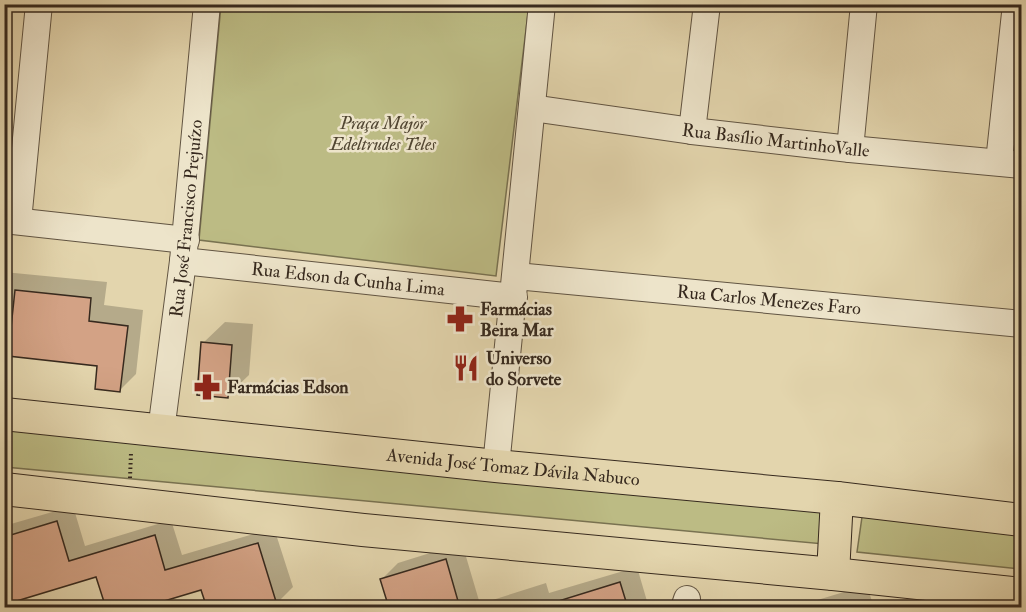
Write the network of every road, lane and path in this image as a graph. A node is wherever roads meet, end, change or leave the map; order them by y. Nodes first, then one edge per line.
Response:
1 (39, 4) edge
2 (207, 4) edge
3 (542, 4) edge
4 (707, 4) edge
5 (864, 4) edge
6 (1016, 4) edge
7 (532, 108) junction
8 (692, 131) junction
9 (850, 149) junction
10 (1010, 164) edge
11 (11, 221) edge
12 (184, 251) junction
13 (515, 287) junction
14 (1022, 324) edge
15 (4, 414) edge
16 (147, 429) junction
17 (496, 466) junction
18 (4, 489) edge
19 (837, 498) junction
20 (129, 504) junction
21 (1022, 520) edge
22 (833, 574) junction
23 (1022, 594) edge

1 - 11 street
2 - 12 street, Rua José Francisco Prejuízo
3 - 7 street
4 - 8 street
5 - 9 street
6 - 10 street
7 - 8 street, Rua Basílio MartinhoValle
7 - 13 street
8 - 9 street, Rua Basílio MartinhoValle
9 - 10 street, Rua Basílio MartinhoValle
11 - 12 street, Rua Edson da Cunha Lima
12 - 13 street, Rua Edson da Cunha Lima
12 - 16 street, Rua José Francisco Prejuízo
13 - 14 street, Rua Carlos Menezes Faro
13 - 17 street
15 - 16 main road, Avenida José Tomaz Dávila Nabuco
16 - 17 main road, Avenida José Tomaz Dávila Nabuco
16 - 20 path
17 - 19 main road, Avenida José Tomaz Dávila Nabuco
18 - 20 main road
19 - 21 main road, Avenida José Tomaz Dávila Nabuco
19 - 22 main road
20 - 22 main road
22 - 23 main road

